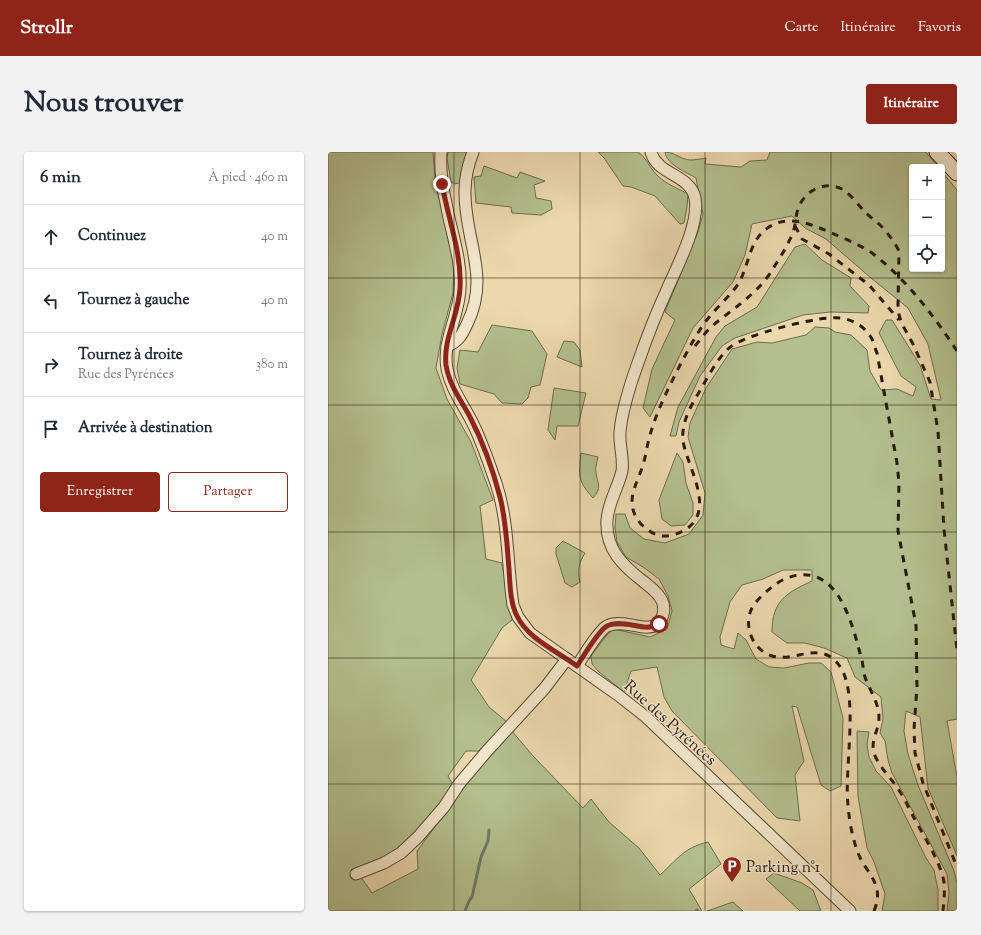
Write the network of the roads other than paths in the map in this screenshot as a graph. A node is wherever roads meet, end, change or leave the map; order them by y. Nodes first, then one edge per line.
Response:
1 (441, 152) edge
2 (473, 152) edge
3 (651, 152) edge
4 (937, 152) edge
5 (957, 173) edge
6 (447, 346) junction
7 (567, 659) junction
8 (577, 666) junction
9 (356, 874) dead end
10 (850, 911) edge

1 - 6 street, Rue des Pyrénées
2 - 6 street
3 - 8 street
4 - 5 street
6 - 7 street, Rue des Pyrénées
7 - 8 street, Rue des Pyrénées
7 - 9 street
8 - 10 street, Rue des Pyrénées

